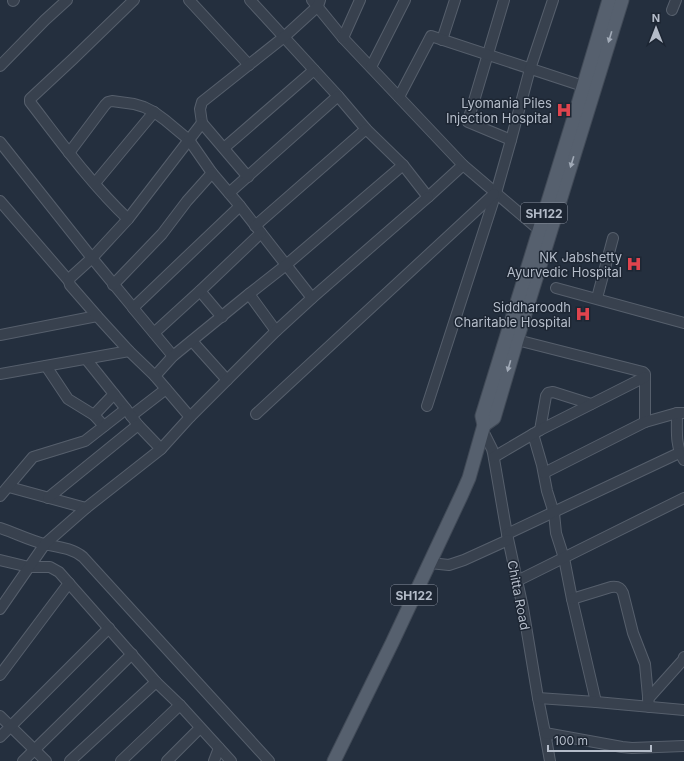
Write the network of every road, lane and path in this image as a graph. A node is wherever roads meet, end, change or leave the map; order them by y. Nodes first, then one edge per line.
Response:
1 (67, 0) edge
2 (134, 0) edge
3 (189, 0) edge
4 (250, 0) edge
5 (360, 0) edge
6 (405, 0) edge
7 (454, 0) edge
8 (504, 0) edge
9 (553, 0) edge
10 (609, 0) edge
11 (622, 0) edge
12 (676, 0) edge
13 (317, 2) edge
14 (672, 10) dead end
15 (284, 37) junction
16 (343, 38) junction
17 (442, 40) junction
18 (487, 55) junction
19 (249, 65) junction
20 (0, 66) edge
21 (371, 67) junction
22 (530, 69) junction
23 (314, 70) junction
24 (583, 86) junction
25 (338, 96) junction
26 (399, 97) junction
27 (154, 112) junction
28 (202, 123) junction
29 (366, 128) junction
30 (189, 140) junction
31 (511, 140) junction
32 (0, 142) edge
33 (224, 148) junction
34 (69, 153) junction
35 (403, 165) junction
36 (463, 165) junction
37 (212, 173) junction
38 (248, 176) junction
39 (95, 183) junction
40 (229, 193) junction
41 (496, 193) junction
42 (428, 197) junction
43 (0, 201) edge
44 (240, 206) junction
45 (128, 219) junction
46 (258, 230) junction
47 (544, 233) junction
48 (612, 238) dead end
49 (92, 258) junction
50 (286, 265) junction
51 (69, 281) junction
52 (113, 284) junction
53 (556, 288) dead end
54 (200, 291) junction
55 (248, 294) junction
56 (312, 298) junction
57 (596, 298) junction
58 (135, 310) junction
59 (97, 316) junction
60 (222, 317) junction
61 (684, 323) edge
62 (276, 331) junction
63 (154, 333) junction
64 (0, 335) edge
65 (517, 340) junction
66 (192, 341) junction
67 (129, 351) junction
68 (173, 356) junction
69 (86, 359) junction
70 (46, 366) junction
71 (0, 374) edge
72 (155, 376) junction
73 (645, 376) junction
74 (227, 380) junction
75 (166, 389) junction
76 (114, 394) junction
77 (591, 404) junction
78 (427, 406) dead end
79 (128, 412) junction
80 (680, 413) edge
81 (256, 414) dead end
82 (94, 415) junction
83 (190, 417) junction
84 (645, 422) junction
85 (138, 425) junction
86 (104, 426) junction
87 (484, 428) junction
88 (536, 432) junction
89 (161, 449) junction
90 (494, 457) junction
91 (682, 457) edge
92 (544, 473) junction
93 (8, 487) junction
94 (0, 496) edge
95 (48, 498) junction
96 (684, 498) edge
97 (86, 508) junction
98 (554, 513) junction
99 (0, 528) edge
100 (507, 537) junction
101 (45, 544) junction
102 (564, 558) junction
103 (0, 560) edge
104 (430, 563) junction
105 (29, 567) junction
106 (517, 581) junction
107 (69, 582) junction
108 (572, 599) junction
109 (0, 608) edge
110 (109, 628) junction
111 (132, 654) junction
112 (684, 657) edge
113 (0, 675) edge
114 (156, 682) junction
115 (538, 698) junction
116 (596, 702) junction
117 (648, 703) junction
118 (180, 705) junction
119 (684, 710) edge
120 (0, 716) edge
121 (10, 726) junction
122 (200, 728) junction
123 (545, 733) junction
124 (0, 737) edge
125 (684, 746) edge
126 (219, 748) junction
127 (34, 749) junction
128 (23, 761) edge
129 (46, 761) edge
130 (70, 761) edge
131 (120, 761) edge
132 (167, 761) edge
133 (214, 761) edge
134 (231, 761) edge
135 (269, 761) edge
136 (334, 761) edge
137 (550, 761) edge

1 - 20 street
2 - 34 street
3 - 19 street
4 - 15 street
5 - 16 street
6 - 21 street
7 - 17 street
8 - 18 street
9 - 22 street
10 - 24 main road, SH122
11 -> 47 main road
12 - 14 street
13 - 15 street
13 - 16 street
15 - 19 street
15 - 23 street
16 - 21 street
17 - 18 street
17 - 26 street
18 - 22 street
18 - 31 street
19 - 28 street
21 - 26 street
22 - 24 street
22 - 31 street
23 - 25 street
23 - 33 street
24 - 47 main road, SH122
25 - 29 street
25 - 38 street
26 - 36 street
27 - 30 street
27 - 34 street
27 - 39 street
28 - 30 street
28 - 33 street
29 - 35 street
29 - 46 street
30 - 37 street
30 - 45 street
31 - 41 street
32 - 49 street
33 - 38 street
34 - 39 street
35 - 42 street
35 - 50 street
36 - 41 street
36 - 42 street
37 - 40 street
37 - 52 street
38 - 40 street
39 - 45 street
40 - 44 street
41 - 47 street
41 - 78 street
41 - 81 street
42 - 56 street
43 - 51 street
44 - 46 street
44 - 58 street
45 - 49 street
46 - 50 street
46 - 54 street
47 - 65 main road
47 - 87 main road, SH122
48 - 57 street
49 - 51 street
49 - 52 street
50 - 55 street
50 - 56 street
51 - 59 street
52 - 58 street
53 - 57 street
54 - 60 street
54 - 63 street
55 - 60 street
55 - 62 street
56 - 62 street
57 - 61 street
58 - 63 street
59 - 64 street
59 - 67 street
60 - 66 street
62 - 74 street
63 - 68 street
65 - 73 street
65 -> 87 main road
66 - 68 street
66 - 74 street
67 - 69 street
67 - 72 street
68 - 72 street
69 - 70 street
69 - 76 street
70 - 71 street
70 - 82 street
72 - 75 street
73 - 77 street
73 - 84 street
74 - 83 street
75 - 79 street
75 - 83 street
76 - 79 street
76 - 82 street
77 - 88 street
77 - 88 street
79 - 85 street
79 - 86 street
80 - 84 street
80 - 91 street
82 - 86 street
83 - 89 street
84 - 92 street
85 - 89 street
85 - 95 street
86 - 93 street
87 - 90 street, Chitta Road
87 - 104 main road, SH122
88 - 90 street
88 - 92 street
89 - 97 street
90 - 100 street, Chitta Road
91 - 98 street
92 - 98 street
93 - 94 street
93 - 95 street
95 - 97 street
96 - 102 street
97 - 101 street
98 - 100 street
98 - 102 street
99 - 101 street
100 - 104 street
100 - 106 street, Chitta Road
101 - 105 street
101 - 135 street
102 - 106 street
102 - 108 street
103 - 105 street
104 - 136 main road, SH122
105 - 107 street
105 - 109 street
106 - 115 street, Chitta Road
107 - 110 street
107 - 113 street
108 - 116 street
108 - 117 street
110 - 111 street
110 - 121 street
111 - 114 street
111 - 127 street
112 - 117 street
114 - 118 street
114 - 130 street
115 - 116 street
115 - 123 street, Chitta Road
116 - 117 street
117 - 119 street
118 - 122 street
118 - 131 street
120 - 121 street
121 - 124 street
121 - 127 street
122 - 126 street
122 - 132 street
123 - 125 street
123 - 137 street, Chitta Road
126 - 133 street
126 - 134 street
127 - 128 street
127 - 129 street

